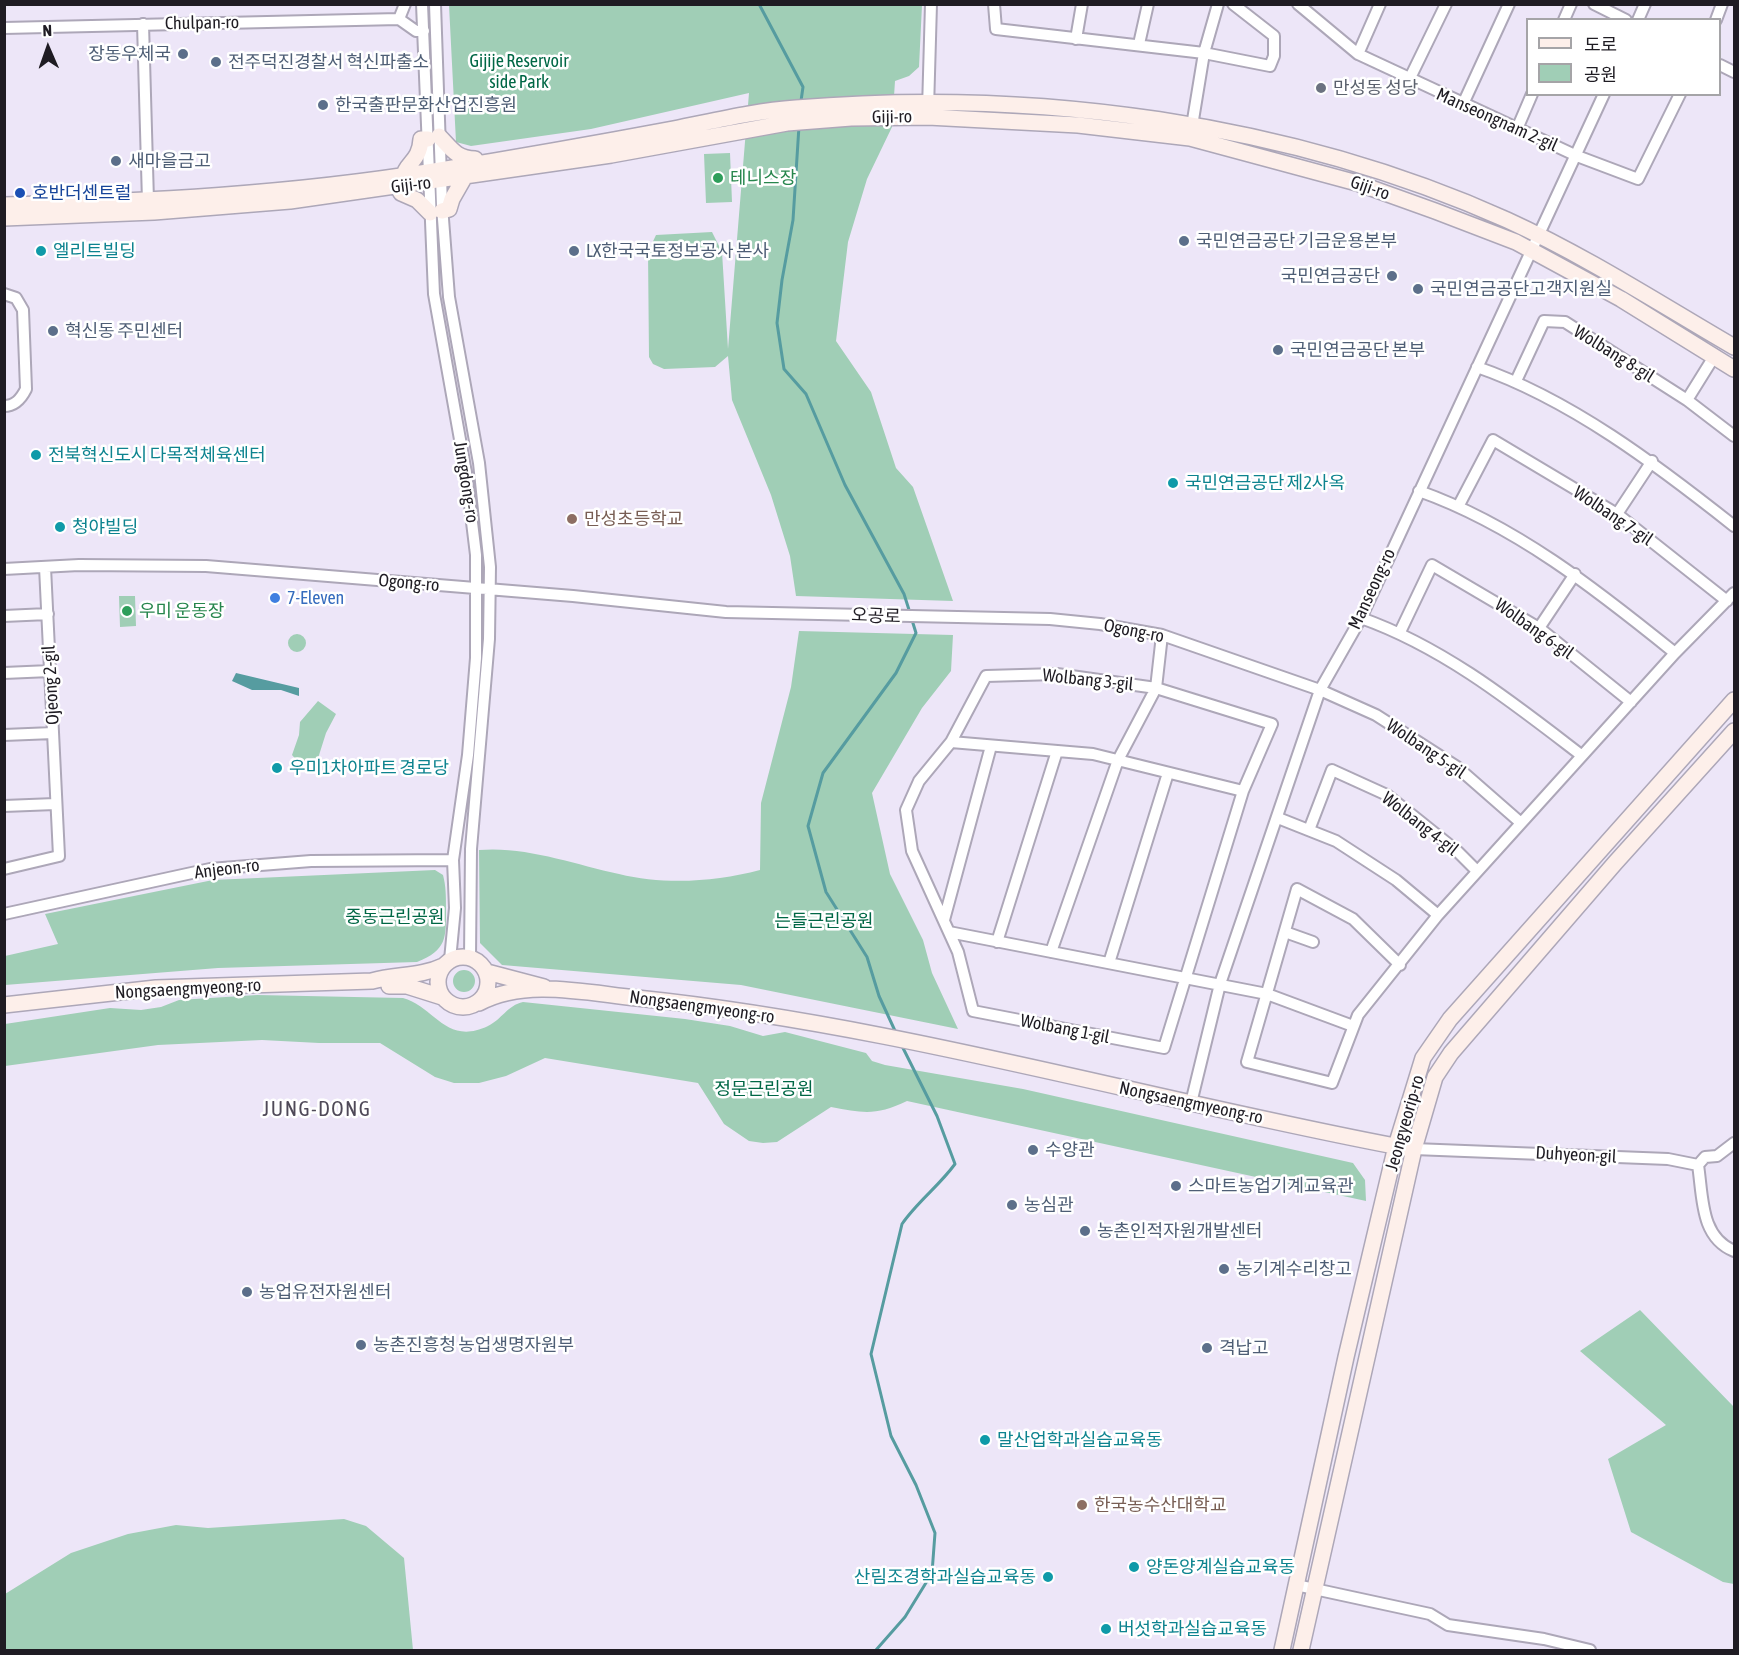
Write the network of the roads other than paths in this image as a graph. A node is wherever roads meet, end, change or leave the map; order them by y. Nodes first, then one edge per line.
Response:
1 (405, 4) edge
2 (422, 4) edge
3 (435, 4) edge
4 (931, 4) edge
5 (994, 4) edge
6 (1083, 4) edge
7 (1148, 4) edge
8 (1218, 4) edge
9 (1233, 4) edge
10 (1298, 4) edge
11 (1314, 4) edge
12 (1380, 4) edge
13 (1446, 4) edge
14 (1509, 4) edge
15 (1571, 4) edge
16 (1594, 4) edge
17 (1645, 4) edge
18 (1308, 15) junction
19 (1565, 18) edge
20 (1622, 18) edge
21 (1639, 18) edge
22 (399, 19) junction
23 (143, 24) junction
24 (4, 28) edge
25 (424, 31) junction
26 (1076, 39) junction
27 (1139, 44) junction
28 (1204, 53) junction
29 (1358, 54) junction
30 (1409, 80) junction
31 (1531, 96) edge
32 (1604, 96) edge
33 (1679, 96) edge
34 (928, 101) junction
35 (1463, 104) junction
36 (886, 110) junction
37 (928, 117) junction
38 (1517, 129) junction
39 (1191, 132) junction
40 (434, 137) junction
41 (1577, 156) junction
42 (476, 164) junction
43 (435, 176) junction
44 (464, 178) junction
45 (401, 181) junction
46 (148, 201) junction
47 (4, 205) edge
48 (436, 212) junction
49 (4, 218) edge
50 (1538, 235) junction
51 (1530, 251) junction
52 (4, 294) edge
53 (1734, 347) edge
54 (1715, 355) junction
55 (1477, 367) junction
56 (1734, 369) edge
57 (1516, 381) junction
58 (1688, 400) junction
59 (4, 406) edge
60 (1734, 436) edge
61 (1652, 461) junction
62 (1419, 491) junction
63 (1460, 505) junction
64 (1617, 514) junction
65 (1734, 526) edge
66 (45, 567) junction
67 (4, 568) edge
68 (1575, 574) junction
69 (476, 589) junction
70 (490, 590) junction
71 (1731, 597) edge
72 (48, 614) junction
73 (813, 614) joint
74 (4, 616) edge
75 (1361, 618) junction
76 (940, 619) joint
77 (1539, 628) junction
78 (1400, 632) junction
79 (1162, 635) junction
80 (1675, 652) junction
81 (50, 671) junction
82 (4, 673) edge
83 (1156, 688) junction
84 (1320, 690) junction
85 (1734, 700) edge
86 (1631, 702) junction
87 (1734, 731) edge
88 (53, 733) junction
89 (4, 735) edge
90 (951, 742) junction
91 (991, 746) junction
92 (1057, 751) junction
93 (1581, 755) junction
94 (1118, 760) junction
95 (1168, 773) junction
96 (1243, 791) junction
97 (55, 804) junction
98 (4, 806) edge
99 (906, 810) joint
100 (1278, 818) junction
101 (1521, 823) junction
102 (1309, 830) junction
103 (453, 860) junction
104 (4, 869) edge
105 (1477, 871) junction
106 (1216, 880) joint
107 (4, 914) edge
108 (1438, 915) junction
109 (944, 920) junction
110 (950, 932) junction
111 (1285, 932) junction
112 (997, 942) junction
113 (1313, 942) dead end
114 (1051, 952) junction
115 (470, 958) junction
116 (447, 963) junction
117 (1109, 963) junction
118 (1400, 965) junction
119 (487, 972) junction
120 (1186, 977) junction
121 (372, 981) junction
122 (1220, 984) junction
123 (550, 989) junction
124 (1267, 994) junction
125 (442, 997) junction
126 (479, 1003) junction
127 (4, 1005) edge
128 (1353, 1026) junction
129 (1191, 1103) junction
130 (1734, 1143) edge
131 (1396, 1146) junction
132 (1414, 1149) junction
133 (1455, 1151) joint
134 (1698, 1165) junction
135 (1734, 1251) edge
136 (1296, 1585) junction
137 (1314, 1589) junction
138 (1282, 1650) edge
139 (1301, 1650) edge
140 (1590, 1650) edge

1 - 22 street
2 - 25 street, Jungdong-ro
3 - 40 street, Jungdong-ro
4 - 34 street
5 - 26 street
6 - 26 street
7 - 27 street
8 - 28 street
9 - 28 street
10 - 18 street, Manseongnam 2-gil
11 - 18 street
12 - 29 street
13 - 30 street
14 - 35 street
15 - 19 street
16 - 20 street
17 - 21 street
18 - 29 street, Manseongnam 2-gil
22 - 23 street, Chulpan-ro
22 - 25 street, Chulpan-ro
23 - 24 street, Chulpan-ro
23 - 46 street
25 - 40 street, Jungdong-ro
26 - 27 street
27 - 28 street
28 - 39 street
29 - 30 street, Manseongnam 2-gil
30 - 35 street, Manseongnam 2-gil
31 - 38 street
32 - 41 street, Manseong-ro
33 - 41 street, Manseongnam 2-gil
34 - 36 street, Giji-ro
34 - 37 street
34 - 39 street, Giji-ro
35 - 38 street, Manseongnam 2-gil
36 - 37 street, Giji-ro
36 - 42 street, Giji-ro
36 - 44 street, Giji-ro
37 - 39 street, Giji-ro
38 - 41 street, Manseongnam 2-gil
39 - 50 street, Giji-ro
39 - 51 street, Giji-ro
40 - 42 street
40 - 43 street, Jungdong-ro
40 - 45 street
41 - 50 street, Manseong-ro
42 - 43 street, Giji-ro
43 - 44 street, Giji-ro
43 - 45 street, Giji-ro
43 - 48 street, Jungdong-ro
44 - 48 street
45 - 46 street, Giji-ro
45 - 48 street
45 - 49 street, Giji-ro
46 - 47 street, Giji-ro
48 - 69 street, Jungdong-ro
48 - 70 street, Jungdong-ro
50 - 51 street, Manseong-ro
50 - 53 street, Giji-ro
51 - 54 street, Giji-ro
51 - 55 street, Manseong-ro
52 - 59 street
54 - 56 street, Giji-ro
54 - 58 street
55 - 57 street
55 - 62 street, Manseong-ro
57 - 58 street, Wolbang 8-gil
57 - 61 street
58 - 60 street, Wolbang 8-gil
61 - 64 street
61 - 65 street
62 - 63 street
62 - 75 street, Manseong-ro
63 - 64 street, Wolbang 7-gil
63 - 68 street
64 - 71 street, Wolbang 7-gil
66 - 67 street, Ogong-ro
66 - 69 street, Ogong-ro
66 - 72 street, Ojeong 2-gil
68 - 77 street
68 - 80 street
69 - 70 street, Ogong-ro
69 - 103 street, Jungdong-ro
70 - 73 street, Ogong-ro
70 - 115 street, Jungdong-ro
71 - 80 street, Wolbang 7-gil
72 - 74 street
72 - 81 street, Ojeong 2-gil
73 - 76 street, 오공로
75 - 78 street
75 - 84 street, Manseong-ro
76 - 79 street, Ogong-ro
77 - 78 street, Wolbang 6-gil
77 - 86 street, Wolbang 6-gil
78 - 93 street
79 - 83 street, Wolbang 3-gil
79 - 84 street, Ogong-ro
80 - 86 street, Wolbang 7-gil
81 - 82 street
81 - 88 street, Ojeong 2-gil
83 - 90 street, Wolbang 3-gil
83 - 94 street, Wolbang 3-gil
83 - 96 street, Wolbang 3-gil
84 - 100 street, Manseong-ro
84 - 101 street, Wolbang 5-gil
85 - 131 street, Jeongyeorip-ro
86 - 93 street
87 - 132 street, Jeongyeorip-ro
88 - 89 street
88 - 97 street, Ojeong 2-gil
90 - 91 street
90 - 99 street, Wolbang 3-gil
91 - 92 street
91 - 109 street
92 - 94 street
92 - 112 street
93 - 101 street
94 - 95 street
94 - 114 street, Wolbang 3-gil
95 - 96 street
95 - 117 street
96 - 106 street, Wolbang 3-gil
97 - 98 street
97 - 104 street, Ojeong 2-gil
99 - 109 street, Wolbang 1-gil
100 - 102 street
100 - 122 street, Manseong-ro
101 - 105 street
102 - 105 street, Wolbang 4-gil
102 - 108 street
103 - 107 street, Anjeon-ro
103 - 116 street, Jungdong-ro
105 - 108 street
106 - 120 street, Wolbang 1-gil
108 - 118 street
109 - 110 street, Wolbang 1-gil
110 - 112 street
110 - 120 street, Wolbang 1-gil
111 - 113 street
111 - 118 street
111 - 124 street
112 - 114 street
114 - 117 street
115 - 116 street
115 - 119 street
116 - 121 street
116 - 125 street
117 - 120 street
118 - 128 street
119 - 123 street
119 - 126 street
120 - 122 street
121 - 125 street
121 - 127 street, Nongsaengmyeong-ro
122 - 124 street
122 - 129 street, Manseong-ro
123 - 126 street
123 - 129 street, Nongsaengmyeong-ro
124 - 128 street
124 - 128 street
125 - 126 street
129 - 131 street, Nongsaengmyeong-ro
130 - 134 street
131 - 132 street, Nongsaengmyeong-ro
131 - 136 street, Jeongyeorip-ro
132 - 133 street, Nongsaengmyeong-ro
132 - 137 street, Jeongyeorip-ro
133 - 134 street, Duhyeon-gil
134 - 135 street
136 - 137 street
136 - 138 street, Jeongyeorip-ro
137 - 139 street, Jeongyeorip-ro
137 - 140 street

